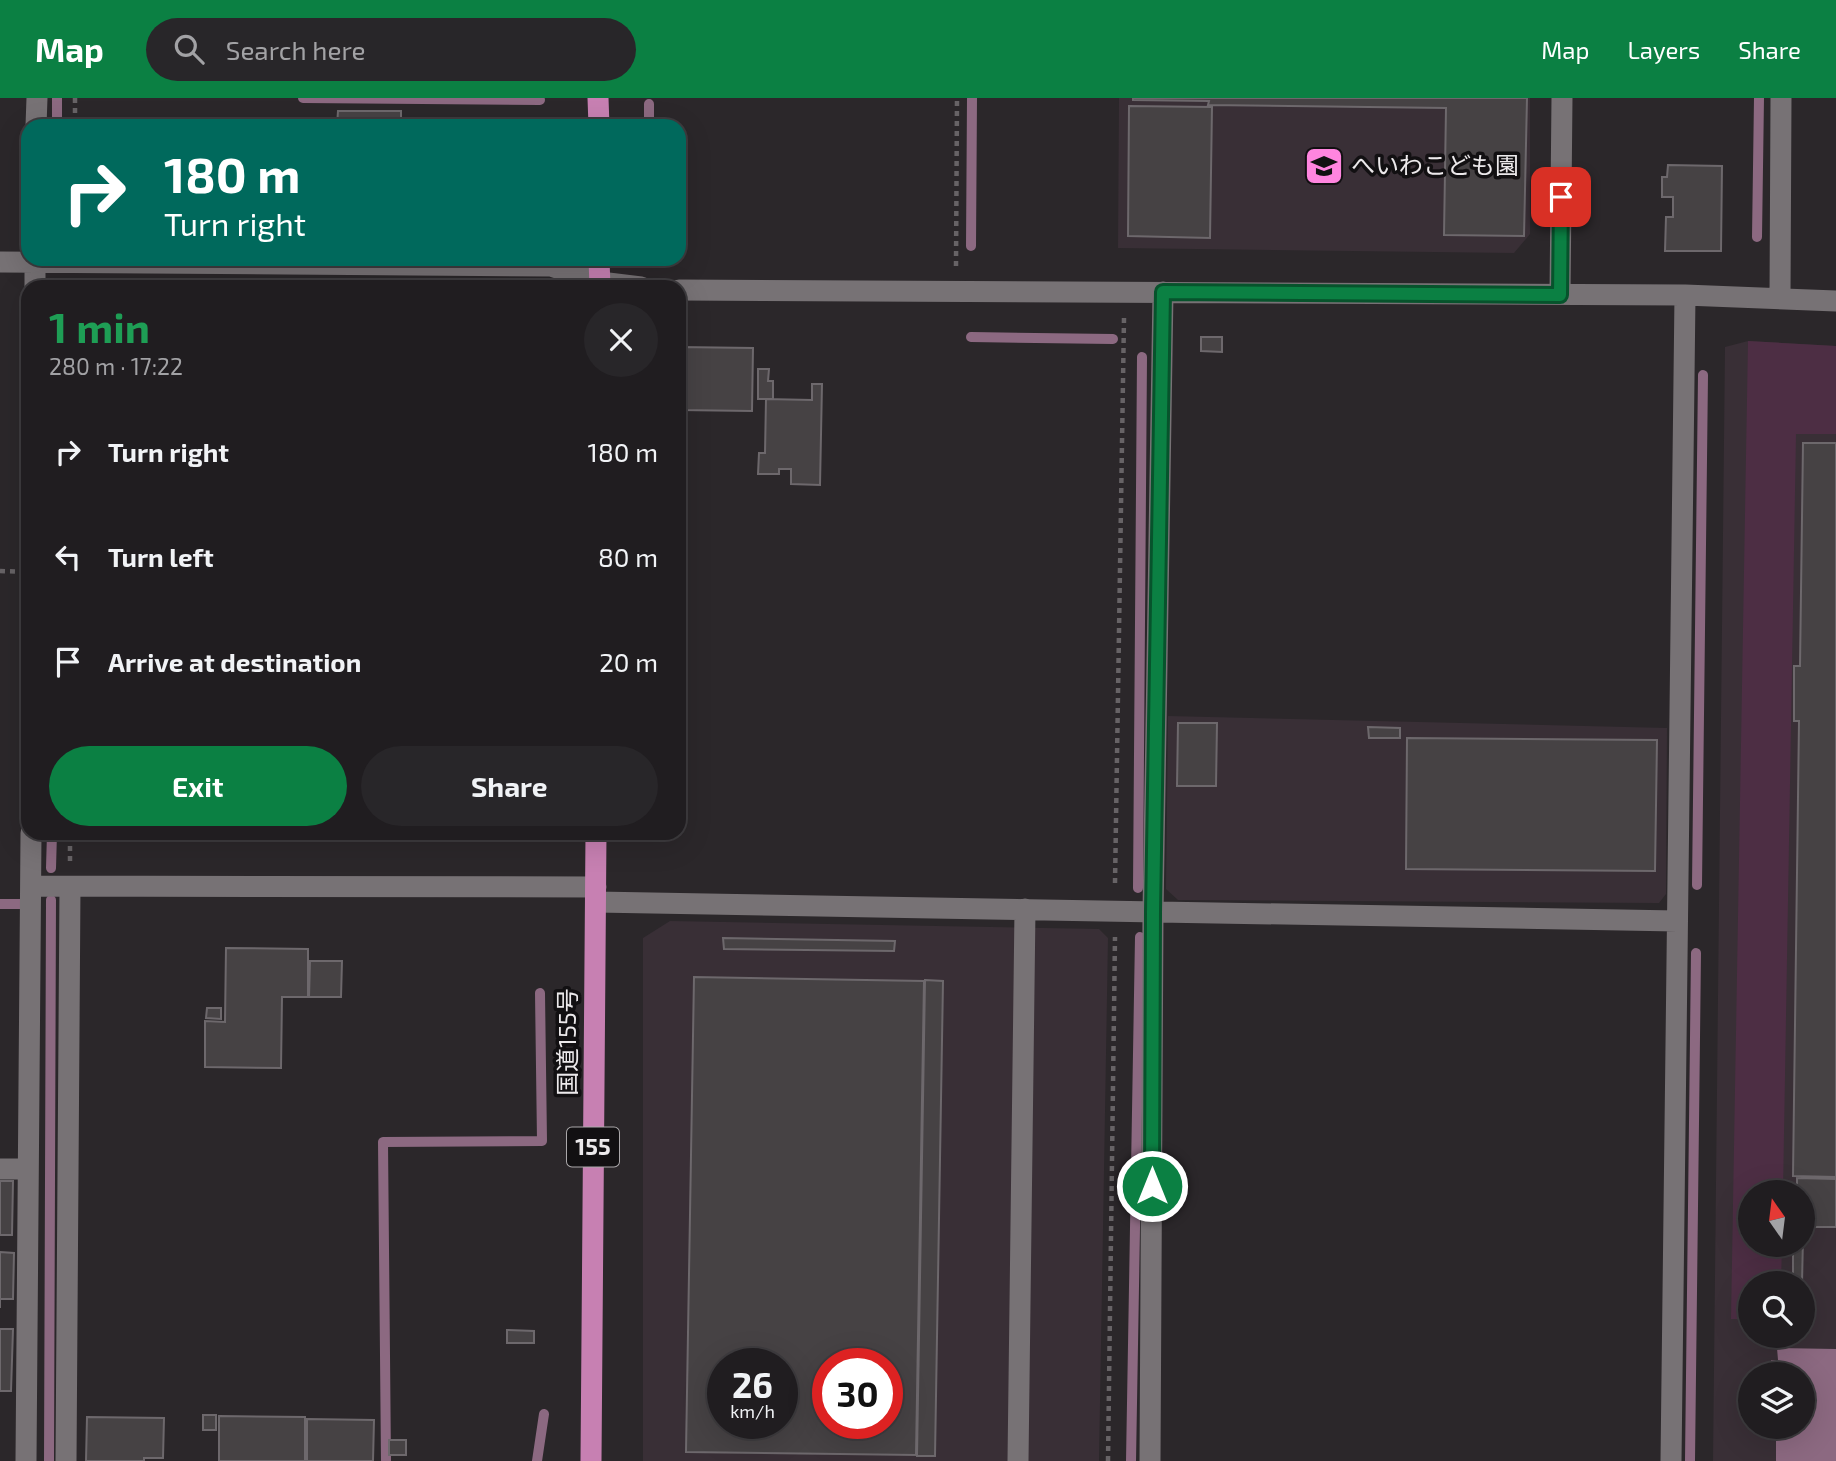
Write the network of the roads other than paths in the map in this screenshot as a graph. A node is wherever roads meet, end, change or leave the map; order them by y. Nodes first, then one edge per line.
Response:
1 (37, 98) edge
2 (598, 98) edge
3 (1562, 98) edge
4 (1781, 98) edge
5 (36, 119) edge
6 (598, 119) edge
7 (21, 261) edge
8 (0, 262) edge
9 (551, 266) edge
10 (587, 280) edge
11 (686, 290) edge
12 (1163, 292) junction
13 (1560, 295) junction
14 (1685, 295) junction
15 (1780, 297) junction
16 (1836, 301) edge
17 (31, 840) edge
18 (596, 840) edge
19 (31, 886) junction
20 (70, 887) junction
21 (596, 894) junction
22 (1025, 909) junction
23 (1153, 912) junction
24 (1677, 921) junction
25 (0, 1169) edge
26 (29, 1170) junction
27 (26, 1461) edge
28 (66, 1461) edge
29 (591, 1461) edge
30 (1018, 1461) edge
31 (1150, 1461) edge
32 (1671, 1461) edge

1 - 5 street
2 - 6 highway
3 - 13 street
4 - 15 street
7 - 8 street
9 - 10 street
11 - 12 street
12 - 13 street
12 - 23 street
13 - 14 street
14 - 15 street
14 - 24 street
15 - 16 street
17 - 19 street
18 - 21 highway, 国道155号 / 155
19 - 20 street
19 - 26 street
20 - 21 street
20 - 28 street
21 - 22 street
21 - 29 highway, 国道155号 / 155
22 - 23 street
22 - 30 street
23 - 24 street
23 - 31 street
24 - 32 street
25 - 26 street
26 - 27 street

